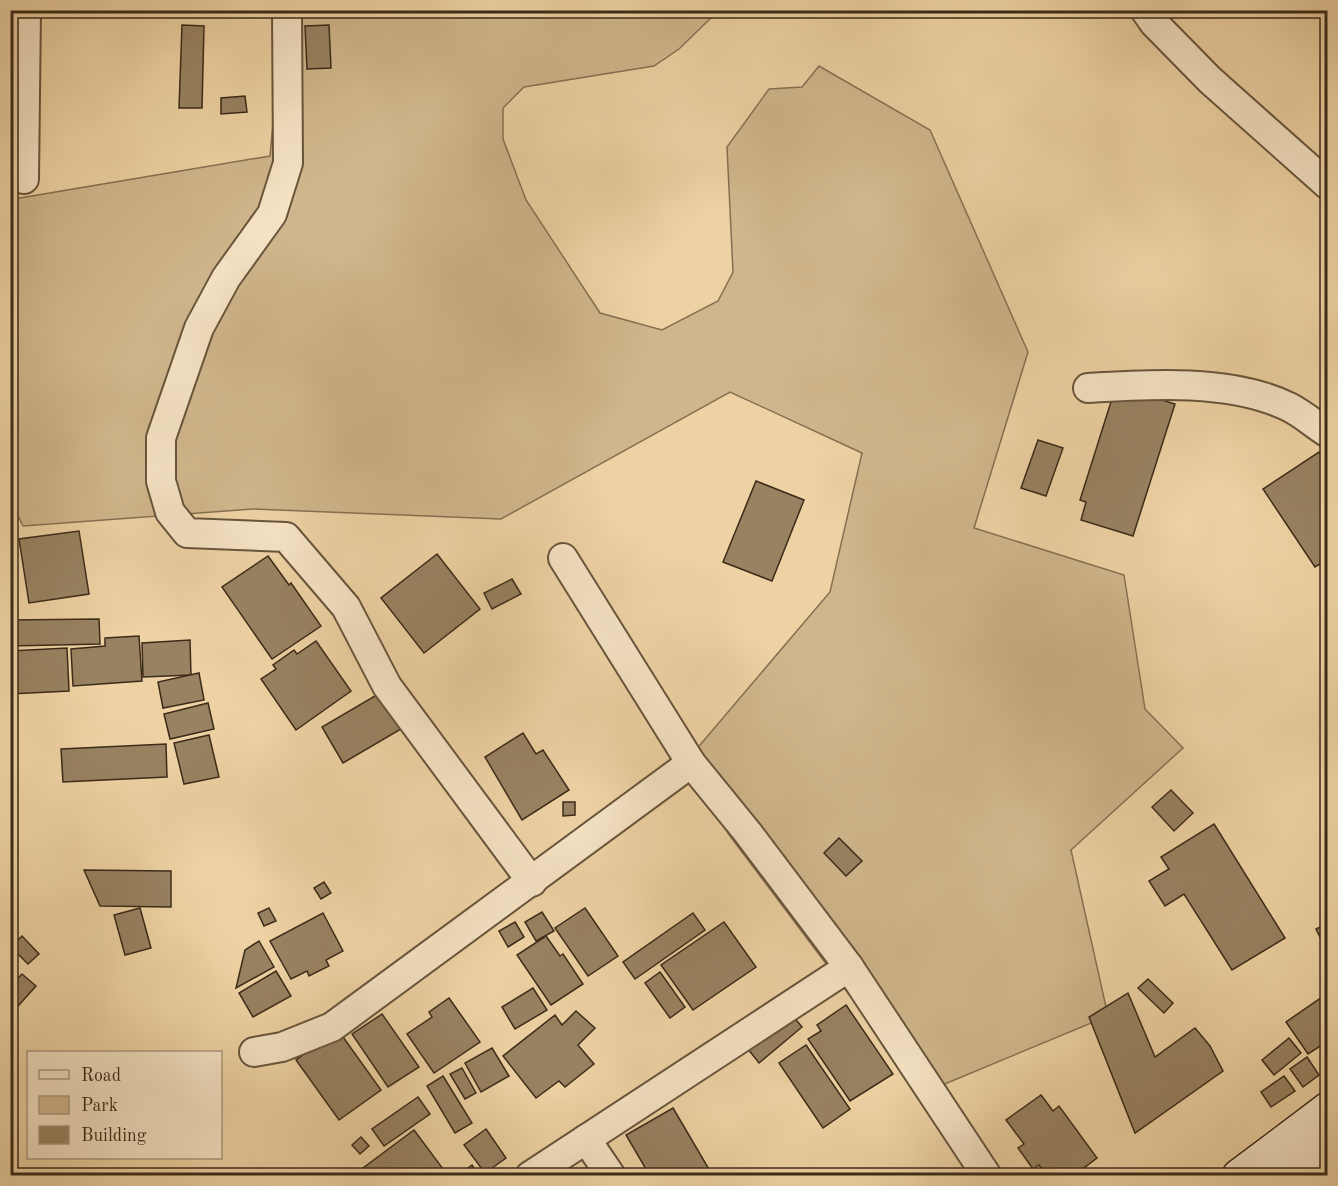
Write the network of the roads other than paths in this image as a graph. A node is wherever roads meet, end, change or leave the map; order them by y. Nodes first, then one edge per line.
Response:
1 (26, 10) edge
2 (287, 10) edge
3 (1145, 10) edge
4 (24, 179) dead end
5 (1328, 185) edge
6 (1088, 387) dead end
7 (1328, 433) edge
8 (563, 558) dead end
9 (691, 763) junction
10 (532, 882) junction
11 (849, 967) junction
12 (254, 1052) dead end
13 (1328, 1109) edge
14 (586, 1138) junction
15 (1328, 1144) edge
16 (530, 1176) edge
17 (611, 1176) edge
18 (987, 1176) edge
19 (1239, 1176) edge
20 (1284, 1176) edge

1 - 4 street
2 - 10 street
3 - 5 street
6 - 7 street
8 - 9 street
9 - 10 street
9 - 11 street
10 - 12 street
11 - 14 street
11 - 18 street
13 - 19 main road
14 - 16 street
14 - 17 street
15 - 20 main road

